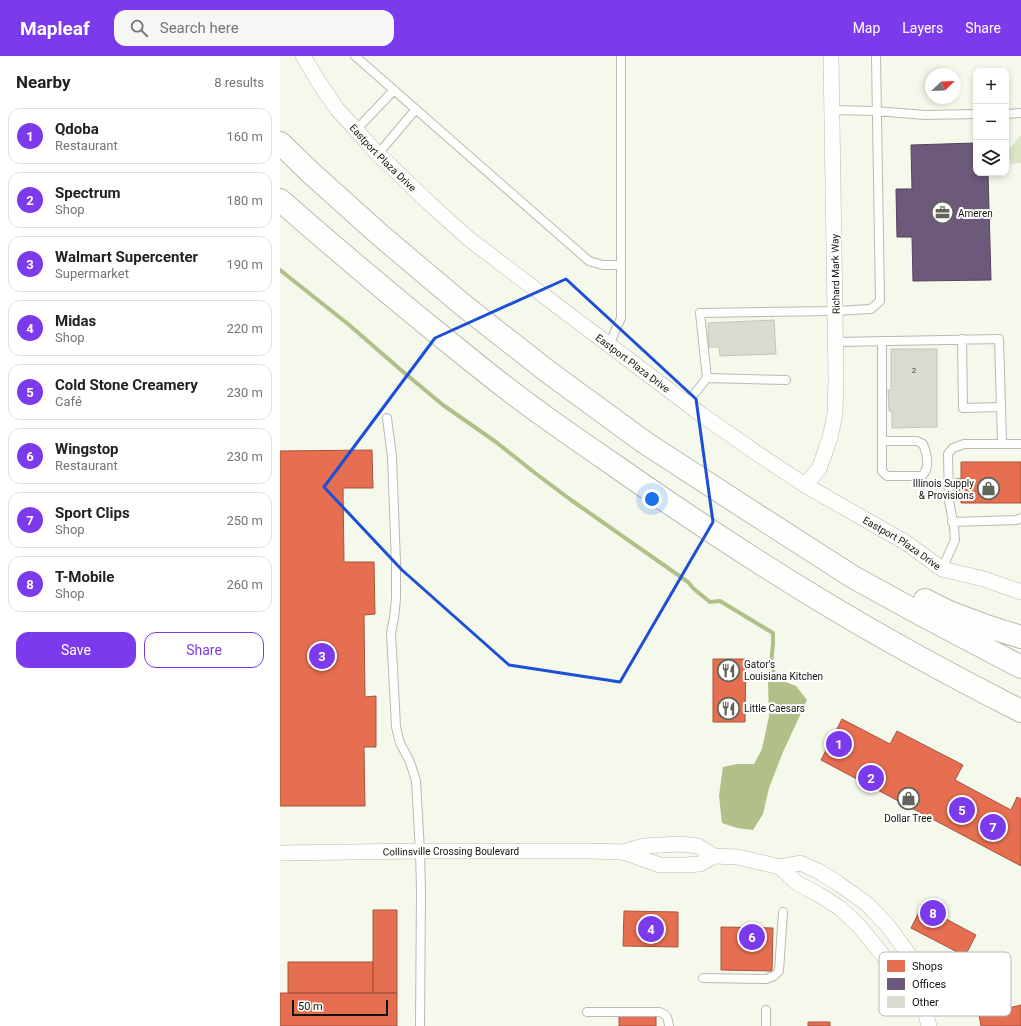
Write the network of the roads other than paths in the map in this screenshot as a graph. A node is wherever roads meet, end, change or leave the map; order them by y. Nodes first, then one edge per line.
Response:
1 (303, 56) edge
2 (355, 56) edge
3 (621, 56) edge
4 (831, 56) edge
5 (876, 56) edge
6 (394, 90) junction
7 (416, 109) junction
8 (832, 110) junction
9 (876, 112) junction
10 (1021, 113) edge
11 (973, 114) edge
12 (1009, 114) edge
13 (356, 130) junction
14 (280, 143) edge
15 (378, 154) junction
16 (280, 200) edge
17 (621, 265) junction
18 (835, 311) junction
19 (962, 339) junction
20 (882, 341) junction
21 (836, 342) junction
22 (609, 345) junction
23 (707, 378) junction
24 (786, 380) dead end
25 (686, 403) junction
26 (1001, 407) junction
27 (387, 418) dead end
28 (882, 441) junction
29 (1002, 444) junction
30 (1021, 444) edge
31 (806, 485) junction
32 (1021, 518) edge
33 (952, 522) junction
34 (942, 569) junction
35 (854, 577) junction
36 (1021, 592) edge
37 (1021, 637) edge
38 (1021, 667) edge
39 (1021, 711) edge
40 (420, 851) junction
41 (622, 852) junction
42 (280, 853) edge
43 (714, 856) junction
44 (780, 867) junction
45 (783, 912) dead end
46 (880, 952) edge
47 (907, 952) edge
48 (703, 978) dead end
49 (766, 1010) dead end
50 (587, 1012) dead end
51 (926, 1016) edge
52 (420, 1026) edge
53 (669, 1026) edge
54 (766, 1026) edge
55 (928, 1026) edge

1 - 13 street, Eastport Plaza Drive
2 - 6 lane
3 - 17 lane
4 - 8 street, Richard Mark Way
5 - 9 lane
6 - 7 lane
6 - 13 lane
7 - 15 lane
7 - 17 lane
8 - 9 lane
8 - 18 street, Richard Mark Way
9 - 11 lane
9 - 18 lane
10 - 12 lane
13 - 15 street, Eastport Plaza Drive
14 - 35 highway
15 - 22 street, Eastport Plaza Drive
16 - 39 highway
17 - 22 lane
18 - 21 street, Richard Mark Way
18 - 23 lane
19 - 20 lane
19 - 26 lane
19 - 26 lane
20 - 21 lane
20 - 28 lane
21 - 31 street, Richard Mark Way
22 - 25 street, Eastport Plaza Drive
23 - 24 lane
23 - 25 lane
25 - 31 street, Eastport Plaza Drive
26 - 29 lane
27 - 40 lane
28 - 28 lane
29 - 30 lane
29 - 33 lane
31 - 34 street, Eastport Plaza Drive
32 - 33 lane
33 - 34 lane
34 - 36 street, Eastport Plaza Drive
35 - 37 highway
35 - 38 highway
40 - 41 street, Collinsville Crossing Boulevard
40 - 42 street, Collinsville Crossing Boulevard
40 - 52 lane
41 - 43 street, Collinsville Crossing Boulevard
41 - 43 street, Collinsville Crossing Boulevard
43 - 44 street, Collinsville Crossing Boulevard
44 - 46 street, Collinsville Crossing Boulevard
44 - 47 street, Collinsville Crossing Boulevard
45 - 48 lane
49 - 54 lane
50 - 53 lane
51 - 55 street, Collinsville Crossing Boulevard

